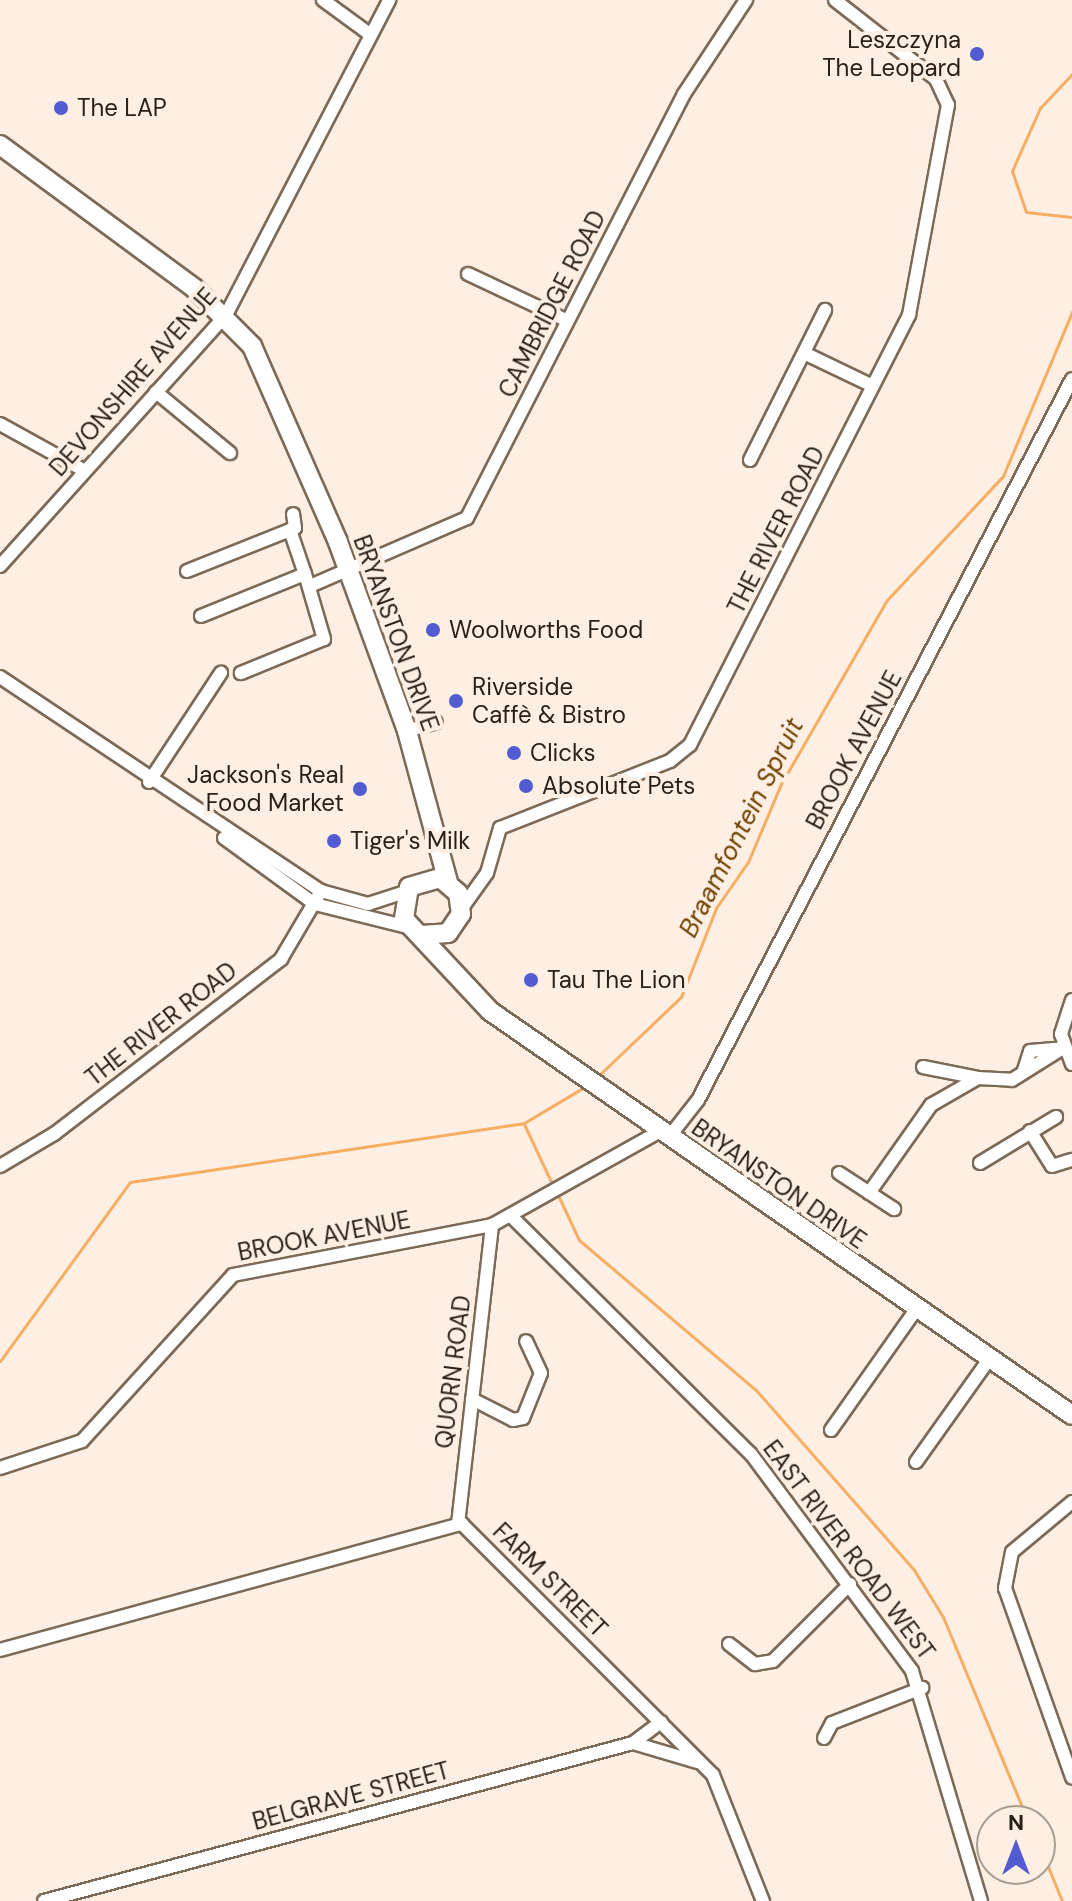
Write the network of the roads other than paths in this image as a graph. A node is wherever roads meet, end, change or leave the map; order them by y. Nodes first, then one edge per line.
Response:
1 (323, 0) edge
2 (389, 0) edge
3 (746, 0) edge
4 (835, 0) edge
5 (371, 35) junction
6 (0, 145) edge
7 (468, 274) dead end
8 (825, 310) dead end
9 (226, 315) junction
10 (568, 321) junction
11 (804, 353) junction
12 (1072, 379) edge
13 (873, 386) junction
14 (156, 392) junction
15 (0, 424) edge
16 (230, 453) dead end
17 (750, 460) dead end
18 (85, 471) junction
19 (293, 514) dead end
20 (290, 530) junction
21 (0, 566) edge
22 (187, 571) dead end
23 (343, 573) junction
24 (307, 580) junction
25 (201, 616) dead end
26 (221, 673) dead end
27 (241, 673) dead end
28 (0, 677) edge
29 (436, 722) dead end
30 (407, 731) junction
31 (149, 782) junction
32 (192, 809) junction
33 (487, 873) junction
34 (450, 884) junction
35 (410, 888) junction
36 (321, 891) junction
37 (315, 904) junction
38 (461, 914) junction
39 (415, 931) junction
40 (464, 987) junction
41 (1072, 1000) edge
42 (1063, 1048) junction
43 (1072, 1064) edge
44 (923, 1067) dead end
45 (978, 1078) junction
46 (1056, 1117) dead end
47 (1030, 1131) junction
48 (664, 1134) junction
49 (1072, 1160) edge
50 (980, 1163) dead end
51 (0, 1166) edge
52 (839, 1173) dead end
53 (869, 1193) junction
54 (894, 1209) dead end
55 (512, 1217) junction
56 (492, 1225) junction
57 (917, 1308) junction
58 (526, 1341) dead end
59 (990, 1358) junction
60 (472, 1399) junction
61 (1072, 1415) edge
62 (831, 1430) dead end
63 (916, 1462) dead end
64 (0, 1468) edge
65 (1072, 1502) edge
66 (458, 1524) junction
67 (850, 1584) junction
68 (729, 1644) dead end
69 (0, 1650) edge
70 (922, 1688) junction
71 (661, 1722) junction
72 (824, 1738) dead end
73 (633, 1743) junction
74 (707, 1767) junction
75 (1072, 1777) edge
76 (44, 1901) edge
77 (763, 1901) edge
78 (981, 1901) edge

1 - 5 street
2 - 5 street, DEVONSHIRE AVENUE
3 - 10 street, CAMBRIDGE ROAD
4 - 13 street, THE RIVER ROAD
5 - 9 street, DEVONSHIRE AVENUE
6 - 9 main road, BRYANSTON DRIVE
7 - 10 street
8 - 11 street
9 - 14 street, DEVONSHIRE AVENUE
9 - 23 main road, BRYANSTON DRIVE
10 - 23 street, CAMBRIDGE ROAD
11 - 13 street
11 - 17 street
12 - 48 street, BROOK AVENUE
13 - 33 street, THE RIVER ROAD
14 - 16 street
14 - 18 street, DEVONSHIRE AVENUE
15 - 18 street
18 - 21 street, DEVONSHIRE AVENUE
19 - 20 street
20 - 22 street
20 - 24 street
23 - 24 street, CAMBRIDGE ROAD
23 - 30 main road, BRYANSTON DRIVE
23 - 35 main road, BRYANSTON DRIVE
24 - 25 street, CAMBRIDGE ROAD
24 - 27 street
26 - 31 street
28 - 31 street
29 - 30 street
30 - 34 main road, BRYANSTON DRIVE
31 - 32 street
32 - 36 street
32 - 37 street
33 - 34 street
33 - 38 street, THE RIVER ROAD
34 - 35 main road
34 - 38 main road
35 - 36 street
35 - 39 main road
36 - 37 street, THE RIVER ROAD
37 - 39 street
37 - 51 street, THE RIVER ROAD
38 - 39 main road
38 - 40 main road
39 - 40 main road, BRYANSTON DRIVE
40 - 48 main road, BRYANSTON DRIVE
41 - 42 street
42 - 43 street
42 - 45 street
44 - 45 street
45 - 53 street
46 - 47 street
47 - 49 street
47 - 50 street
48 - 55 street, BROOK AVENUE
48 - 57 main road, BRYANSTON DRIVE
52 - 53 street
53 - 54 street
55 - 56 street, BROOK AVENUE
55 - 67 street, EAST RIVER ROAD WEST
56 - 60 street, QUORN ROAD
56 - 64 street, BROOK AVENUE
57 - 59 main road, BRYANSTON DRIVE
57 - 62 street
58 - 60 street
59 - 61 main road, BRYANSTON DRIVE
59 - 63 street
60 - 66 street, QUORN ROAD
65 - 75 street
66 - 69 street, FARM STREET
66 - 71 street, FARM STREET
67 - 68 street
67 - 70 street, EAST RIVER ROAD WEST
70 - 72 street
70 - 78 street, EAST RIVER ROAD WEST
71 - 73 street, BELGRAVE STREET
71 - 74 street, FARM STREET
73 - 74 street
73 - 76 street, BELGRAVE STREET
74 - 77 street, FARM STREET

